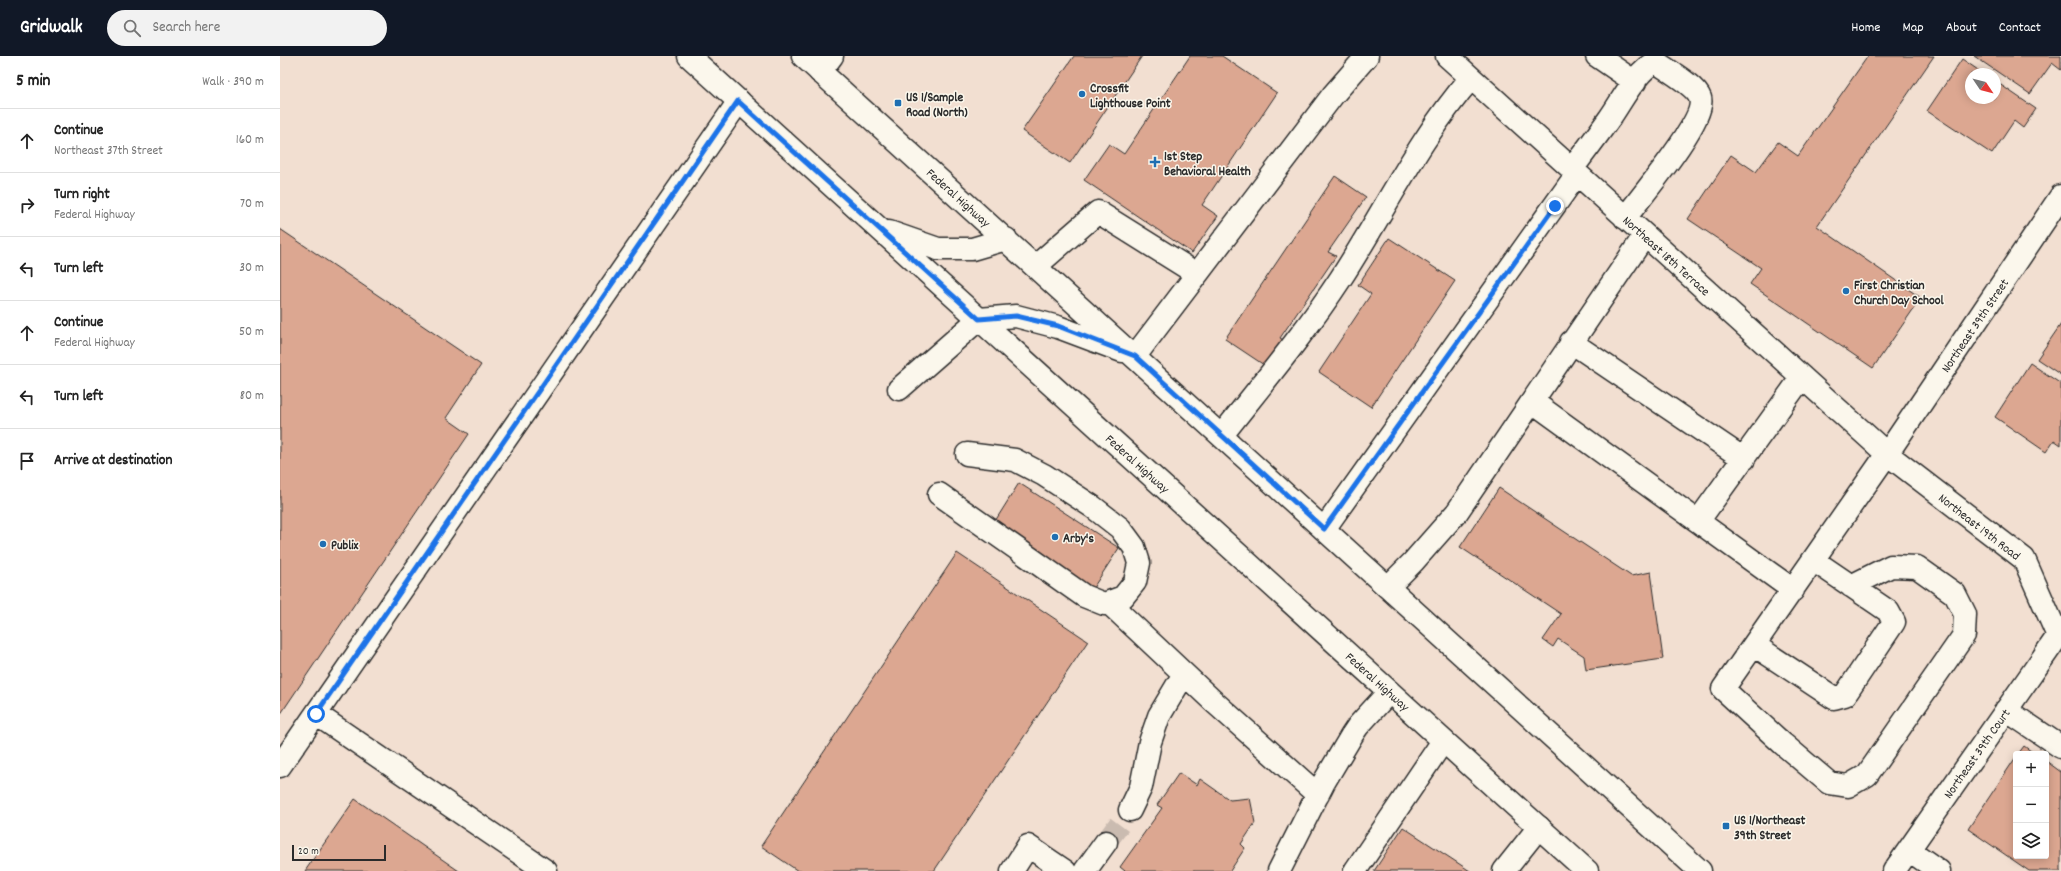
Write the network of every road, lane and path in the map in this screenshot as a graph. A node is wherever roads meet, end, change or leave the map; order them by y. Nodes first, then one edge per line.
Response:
1 (689, 56) edge
2 (803, 56) edge
3 (1367, 56) edge
4 (1447, 56) edge
5 (1597, 56) edge
6 (1653, 60) edge
7 (826, 64) edge
8 (1471, 78) junction
9 (1635, 82) junction
10 (738, 101) junction
11 (1574, 172) junction
12 (2061, 196) edge
13 (1625, 218) junction
14 (880, 230) junction
15 (1645, 235) junction
16 (1006, 239) junction
17 (1036, 266) junction
18 (1198, 274) junction
19 (979, 319) junction
20 (1572, 342) junction
21 (1135, 356) junction
22 (1802, 377) junction
23 (899, 389) dead end
24 (1533, 402) junction
25 (1222, 435) junction
26 (967, 454) dead end
27 (1887, 454) junction
28 (1744, 459) junction
29 (939, 494) dead end
30 (1699, 520) junction
31 (1324, 529) junction
32 (1814, 560) junction
33 (1851, 586) junction
34 (1388, 587) junction
35 (1792, 590) junction
36 (1109, 603) junction
37 (2060, 636) edge
38 (1754, 644) junction
39 (1184, 674) junction
40 (1389, 692) junction
41 (2006, 710) junction
42 (316, 714) junction
43 (1443, 741) junction
44 (2061, 747) edge
45 (280, 766) edge
46 (1318, 795) junction
47 (1130, 810) tunnel mouth
48 (1539, 827) junction
49 (1106, 842) tunnel mouth
50 (1909, 850) junction
51 (546, 871) edge
52 (1012, 871) edge
53 (1065, 871) edge
54 (1085, 871) edge
55 (1278, 871) edge
56 (1355, 871) edge
57 (1504, 871) edge
58 (1587, 871) edge
59 (1700, 871) edge
60 (1894, 871) edge
61 (1939, 871) edge

1 - 10 main road, Federal Highway
2 - 7 main road, Federal Highway
3 - 18 main road
4 - 8 main road, Northeast 18th Terrace
5 - 9 main road
6 - 9 main road
6 - 13 main road
7 - 16 main road, Federal Highway
8 - 11 main road, Northeast 18th Terrace
8 - 25 main road
9 - 11 main road
10 - 14 main road, Federal Highway
10 - 42 main road
11 - 13 main road, Northeast 18th Terrace
11 - 31 main road
12 - 27 main road, Northeast 39th Street
13 - 15 main road, Northeast 18th Terrace
14 - 16 main road
14 - 19 main road, Federal Highway
15 - 20 main road
15 - 22 main road, Northeast 18th Terrace
16 - 17 main road, Federal Highway
17 - 18 main road
17 - 21 main road, Federal Highway
18 - 21 main road
19 - 21 main road
19 - 23 main road
19 - 40 main road, Federal Highway
20 - 24 main road
20 - 28 main road
21 - 25 main road, Federal Highway
22 - 27 main road, Northeast 18th Terrace
22 - 28 main road
24 - 30 main road
24 - 34 main road
25 - 31 main road, Federal Highway
26 - 36 main road
27 - 32 main road, Northeast 39th Street
27 - 37 main road, Northeast 19th Road
28 - 30 main road
29 - 36 main road
30 - 35 main road
31 - 34 main road, Federal Highway
32 - 33 main road
32 - 35 main road, Northeast 39th Street
33 - 38 main road
33 - 38 main road, Northeast 39th Street
34 - 59 main road, Federal Highway
35 - 38 main road, Northeast 39th Street
36 - 39 main road
37 - 41 main road, Northeast 39th Court
39 - 46 main road
39 - 47 main road
40 - 43 main road, Federal Highway
40 - 46 main road
41 - 44 main road
41 - 50 main road, Northeast 39th Court
42 - 45 main road
42 - 51 main road
43 - 48 main road, Federal Highway
43 - 56 main road
46 - 55 main road
48 - 57 main road
48 - 58 main road, Federal Highway
49 - 54 main road
50 - 60 main road, Northeast 39th Court
50 - 61 main road
52 - 53 main road

